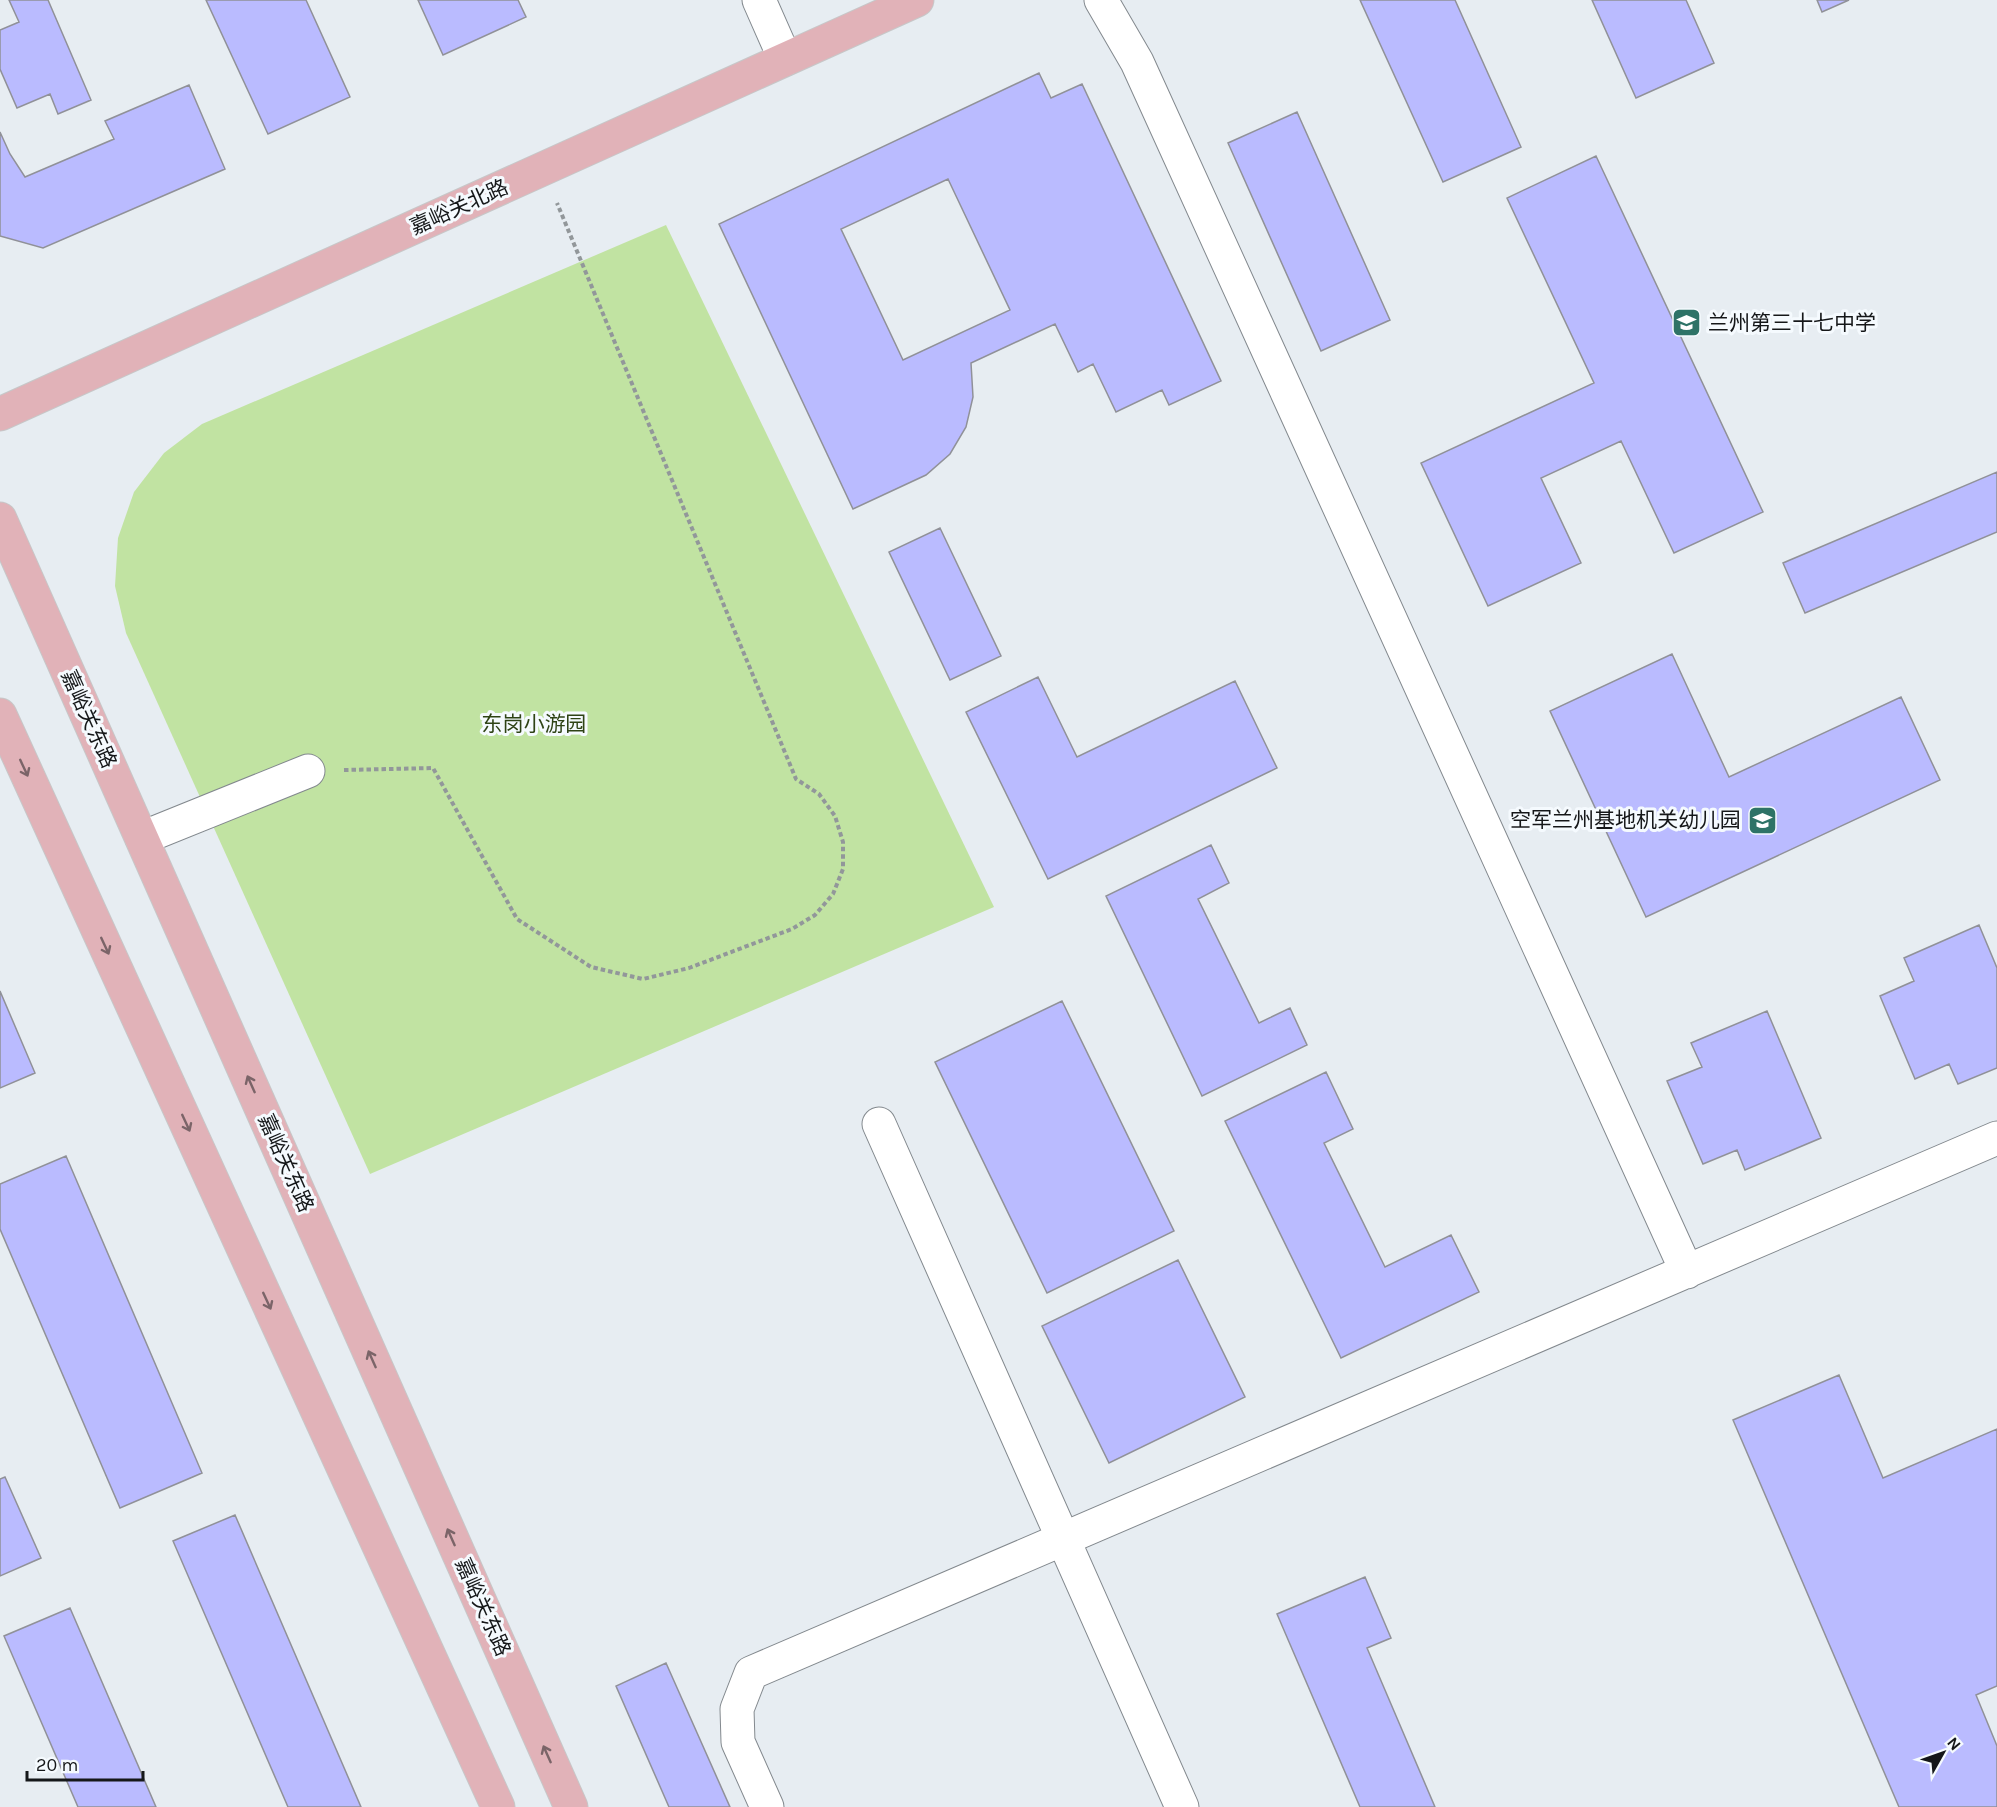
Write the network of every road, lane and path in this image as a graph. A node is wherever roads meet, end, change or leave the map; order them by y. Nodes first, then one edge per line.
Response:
1 (759, 0) edge
2 (917, 0) edge
3 (1101, 0) edge
4 (785, 59) junction
5 (543, 169) junction
6 (0, 414) edge
7 (0, 519) edge
8 (0, 715) edge
9 (308, 771) joint
10 (142, 838) junction
11 (879, 1124) dead end
12 (1997, 1138) edge
13 (1687, 1272) junction
14 (1063, 1539) junction
15 (498, 1807) edge
16 (571, 1807) edge
17 (767, 1807) edge
18 (1182, 1807) edge

1 - 4 street
2 - 4 main road, 嘉峪关北路
3 - 13 street
4 - 5 main road, 嘉峪关北路
5 - 6 main road, 嘉峪关北路
5 - 9 path
7 - 10 main road, 嘉峪关东路
8 -> 15 main road
9 - 10 street
16 -> 10 main road, 嘉峪关东路
11 - 14 street
12 - 13 street
13 - 14 street
14 - 17 street
14 - 18 street

